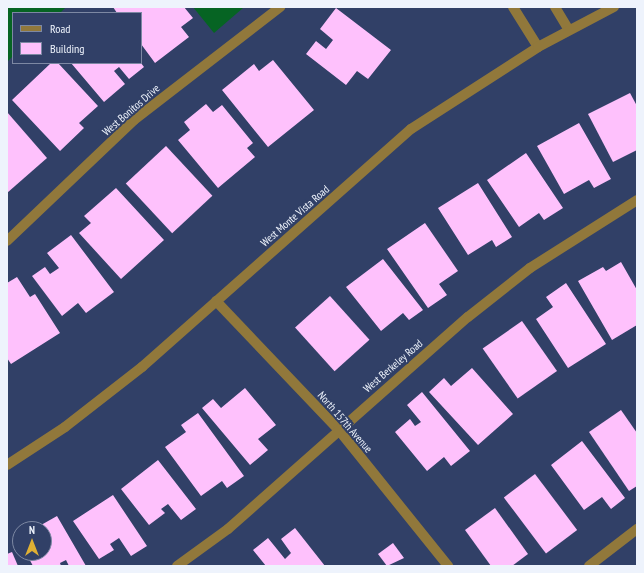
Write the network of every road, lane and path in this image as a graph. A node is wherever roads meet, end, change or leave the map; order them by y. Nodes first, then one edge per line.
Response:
1 (280, 7) edge
2 (513, 7) edge
3 (555, 7) edge
4 (614, 7) edge
5 (568, 29) junction
6 (538, 46) junction
7 (637, 200) edge
8 (7, 241) edge
9 (216, 301) junction
10 (338, 429) junction
11 (7, 465) edge
12 (637, 529) edge
13 (177, 566) edge
14 (448, 566) edge
15 (589, 566) edge

1 - 8 street, West Bonitos Drive
2 - 6 street
3 - 5 street
4 - 5 street, West Monte Vista Road
5 - 6 street, West Monte Vista Road
6 - 9 street, West Monte Vista Road
7 - 10 street, West Berkeley Road
9 - 10 street, North 157th Avenue
9 - 11 street, West Monte Vista Road
10 - 13 street, West Berkeley Road
10 - 14 street, North 157th Avenue
12 - 15 street

